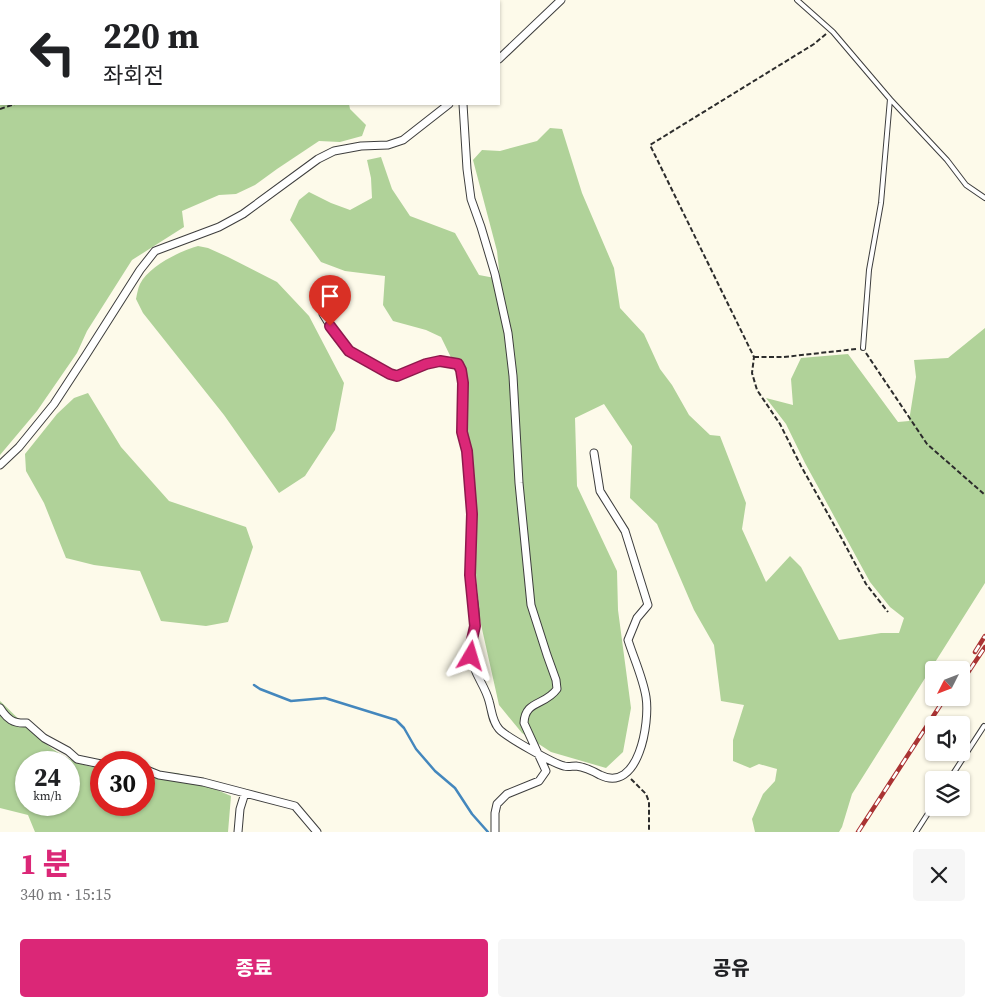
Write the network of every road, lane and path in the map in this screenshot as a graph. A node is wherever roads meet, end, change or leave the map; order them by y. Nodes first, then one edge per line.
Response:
1 (561, 0) edge
2 (797, 0) edge
3 (830, 30) junction
4 (500, 58) edge
5 (890, 99) junction
6 (12, 105) edge
7 (448, 105) edge
8 (463, 105) edge
9 (0, 110) edge
10 (985, 198) edge
11 (323, 314) dead end
12 (862, 348) junction
13 (754, 357) junction
14 (594, 452) dead end
15 (0, 465) edge
16 (985, 495) edge
17 (888, 612) dead end
18 (0, 708) edge
19 (985, 725) edge
20 (539, 755) junction
21 (90, 762) edge
22 (955, 771) edge
23 (155, 773) edge
24 (626, 774) junction
25 (244, 793) junction
26 (926, 816) edge
27 (495, 830) edge
28 (238, 832) edge
29 (317, 832) edge
30 (649, 832) edge
31 (916, 832) edge

1 - 4 street
2 - 3 lane
3 - 5 lane
3 - 13 path
5 - 10 lane
5 - 12 lane
6 - 9 path
7 - 15 street
8 - 20 street
11 - 20 street
12 - 13 path
12 - 16 path
13 - 17 path
14 - 24 street
18 - 21 street
19 - 22 lane
20 - 24 street
20 - 27 street
23 - 25 street
24 - 30 path
25 - 28 street
25 - 29 street
26 - 31 lane

